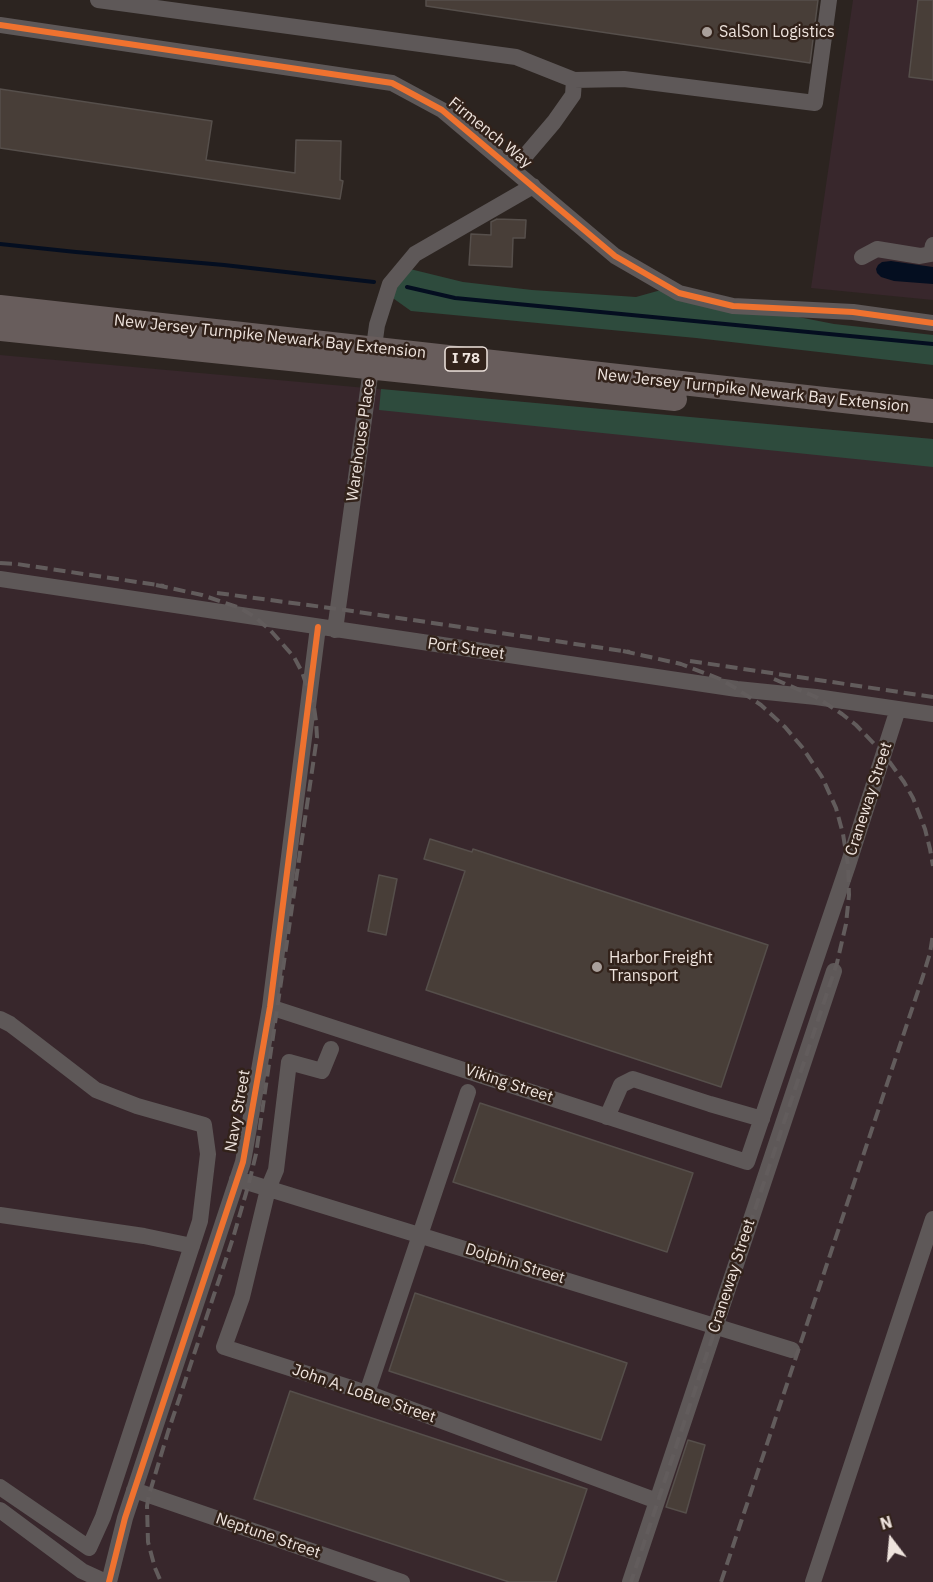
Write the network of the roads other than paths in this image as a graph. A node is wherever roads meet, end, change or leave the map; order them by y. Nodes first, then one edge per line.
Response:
1 (98, 0) edge
2 (829, 0) edge
3 (0, 25) edge
4 (574, 80) junction
5 (514, 169) junction
6 (533, 186) junction
7 (933, 245) edge
8 (862, 257) dead end
9 (0, 307) edge
10 (933, 323) edge
11 (0, 329) edge
12 (933, 411) edge
13 (933, 425) edge
14 (0, 579) edge
15 (326, 628) junction
16 (898, 709) junction
17 (933, 714) edge
18 (834, 971) dead end
19 (270, 1006) junction
20 (0, 1019) edge
21 (331, 1049) dead end
22 (468, 1092) dead end
23 (607, 1117) junction
24 (762, 1119) junction
25 (747, 1162) joint
26 (237, 1179) junction
27 (268, 1189) junction
28 (0, 1215) edge
29 (933, 1219) edge
30 (421, 1235) junction
31 (192, 1246) junction
32 (716, 1326) junction
33 (792, 1350) dead end
34 (367, 1393) junction
35 (0, 1487) edge
36 (134, 1490) junction
37 (657, 1501) junction
38 (0, 1510) edge
39 (108, 1582) edge
40 (402, 1582) edge
41 (630, 1582) edge
42 (813, 1582) edge

1 - 4 street
2 - 4 street
3 - 5 street, Firmench Way
4 - 5 street
5 - 6 street, Firmench Way
6 - 10 street, Firmench Way
6 - 15 street, Warehouse Place
7 - 8 street
9 - 12 highway, New Jersey Turnpike Newark Bay Extension / I 78, bridge
11 - 13 highway, New Jersey Turnpike Newark Bay Extension / I 78, bridge
14 - 15 street, Port Street
15 - 16 street, Port Street
15 - 19 street, Navy Street
16 - 17 street, Port Street
16 - 24 street, Craneway Street
18 - 32 street, Craneway Street
19 - 23 street, Viking Street
19 - 26 street, Navy Street
20 - 31 street
21 - 27 street
22 - 30 street
23 - 24 street
23 - 25 street, Viking Street
24 - 25 street, Craneway Street
26 - 27 street, Dolphin Street
26 - 36 street, Navy Street
27 - 30 street, Dolphin Street
27 - 34 street, John A. LoBue Street
28 - 31 street
29 - 42 street
30 - 32 street, Dolphin Street
30 - 34 street
31 - 35 street
32 - 33 street, Dolphin Street
32 - 37 street, Craneway Street
34 - 37 street, John A. LoBue Street
36 - 39 street, Navy Street
36 - 40 street, Neptune Street
37 - 41 street, Craneway Street
38 - 39 street

